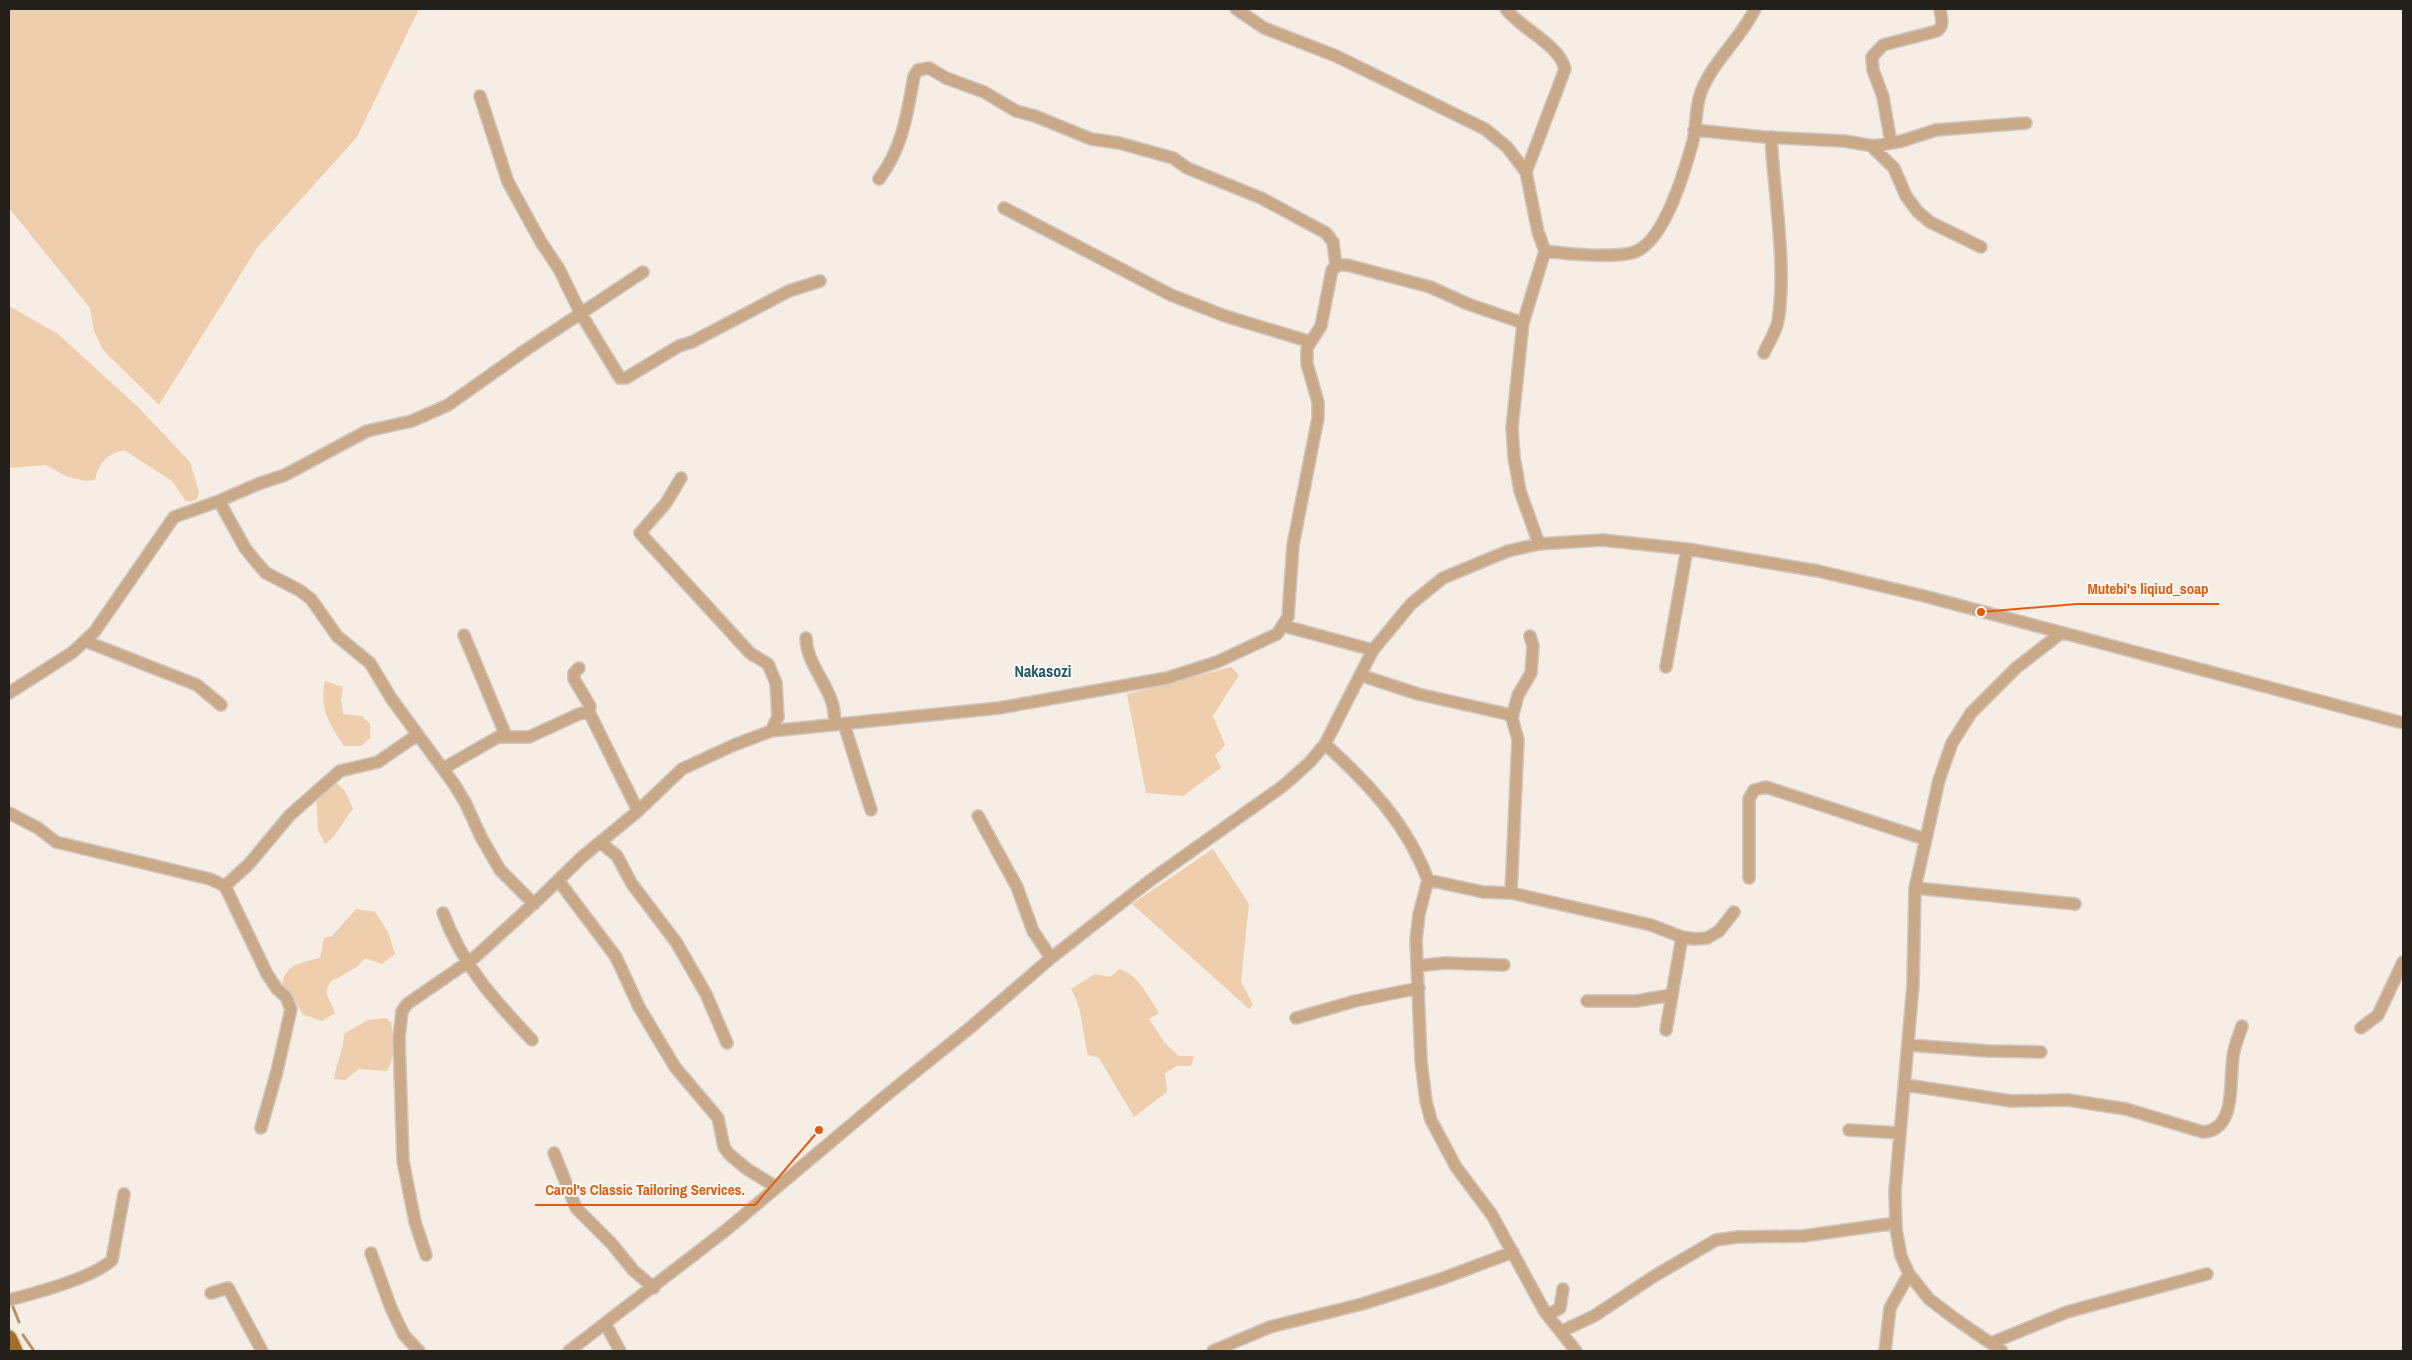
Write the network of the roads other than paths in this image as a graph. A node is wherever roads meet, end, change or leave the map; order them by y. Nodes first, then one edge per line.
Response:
1 (1236, 9) edge
2 (1506, 9) edge
3 (1755, 9) edge
4 (1940, 9) edge
5 (480, 96) dead end
6 (2026, 123) dead end
7 (1694, 130) junction
8 (1770, 137) junction
9 (1891, 143) junction
10 (1871, 146) junction
11 (1526, 172) junction
12 (879, 179) dead end
13 (1004, 208) dead end
14 (1981, 247) dead end
15 (1546, 251) junction
16 (1336, 266) junction
17 (643, 272) dead end
18 (820, 281) dead end
19 (581, 314) junction
20 (1523, 323) junction
21 (1311, 342) junction
22 (1764, 353) dead end
23 (681, 478) dead end
24 (219, 501) junction
25 (1539, 544) junction
26 (1687, 548) junction
27 (1284, 626) junction
28 (2061, 633) junction
29 (464, 635) dead end
30 (1530, 636) dead end
31 (806, 638) dead end
32 (85, 641) junction
33 (1373, 650) junction
34 (1666, 667) dead end
35 (579, 668) dead end
36 (1360, 675) junction
37 (9, 693) edge
38 (221, 705) dead end
39 (589, 712) junction
40 (1512, 718) junction
41 (2403, 723) edge
42 (839, 725) junction
43 (771, 731) junction
44 (417, 735) junction
45 (506, 736) junction
46 (1325, 744) junction
47 (444, 768) junction
48 (871, 810) dead end
49 (638, 811) junction
50 (9, 813) edge
51 (978, 816) dead end
52 (1925, 839) junction
53 (600, 842) junction
54 (1749, 878) dead end
55 (558, 880) junction
56 (1428, 880) junction
57 (225, 886) junction
58 (1915, 888) junction
59 (1511, 893) junction
60 (534, 904) junction
61 (2075, 904) dead end
62 (1734, 912) dead end
63 (443, 913) dead end
64 (1682, 937) junction
65 (1050, 958) junction
66 (2403, 962) edge
67 (467, 963) junction
68 (1504, 965) dead end
69 (1418, 966) junction
70 (1419, 988) junction
71 (1671, 996) junction
72 (1587, 1001) dead end
73 (1296, 1018) dead end
74 (2242, 1026) dead end
75 (2361, 1028) dead end
76 (1666, 1030) dead end
77 (532, 1040) dead end
78 (727, 1043) dead end
79 (1908, 1045) junction
80 (2042, 1052) dead end
81 (1906, 1085) junction
82 (261, 1128) dead end
83 (1849, 1130) dead end
84 (1900, 1134) junction
85 (554, 1153) dead end
86 (776, 1187) junction
87 (124, 1194) dead end
88 (1896, 1222) junction
89 (1513, 1252) junction
90 (372, 1253) dead end
91 (426, 1255) dead end
92 (1909, 1274) junction
93 (2207, 1274) dead end
94 (654, 1288) junction
95 (1563, 1289) dead end
96 (211, 1293) dead end
97 (9, 1300) edge
98 (1548, 1315) junction
99 (606, 1324) junction
100 (1562, 1331) junction
101 (9, 1338) edge
102 (1991, 1343) junction
103 (15, 1351) edge
104 (262, 1351) edge
105 (419, 1351) edge
106 (569, 1351) edge
107 (620, 1351) edge
108 (1213, 1351) edge
109 (1576, 1351) edge
110 (1885, 1351) edge
111 (2002, 1351) edge

1 - 11 street
2 - 11 street
3 - 7 street
4 - 9 street
5 - 19 street
6 - 9 street
7 - 8 street
7 - 15 street
8 - 10 street
8 - 22 street
9 - 10 street
10 - 14 street
11 - 15 street
12 - 16 street
13 - 21 street
15 - 20 street
16 - 20 street
16 - 21 street
17 - 19 street
18 - 19 street
19 - 24 street
20 - 25 street
21 - 27 street
23 - 43 street
24 - 32 street
24 - 44 street
25 - 26 street
25 - 33 street
26 - 28 street
26 - 34 street
27 - 33 street
27 - 42 street
28 - 41 street
28 - 52 street
29 - 45 street
30 - 40 street
31 - 42 street
32 - 37 street
32 - 38 street
33 - 36 street
35 - 39 street
36 - 40 street
36 - 46 street
39 - 45 street
39 - 49 street
40 - 59 street
42 - 43 street
42 - 48 street
43 - 49 street
44 - 47 street
44 - 57 street
45 - 47 street
46 - 56 street
46 - 65 street
47 - 60 street
49 - 53 street
50 - 57 street
51 - 65 street
52 - 54 street
52 - 58 street
53 - 55 street
53 - 78 street
55 - 60 street
55 - 86 street
56 - 59 street
56 - 69 street
57 - 82 street
58 - 61 street
58 - 79 street
59 - 64 street
60 - 67 street
62 - 64 street
63 - 67 street
64 - 71 street
65 - 86 street
66 - 75 street
67 - 77 street
67 - 91 street
68 - 69 street
69 - 70 street
70 - 73 street
70 - 89 street
71 - 72 street
71 - 76 street
74 - 81 street
79 - 80 street
79 - 81 street
81 - 84 street
83 - 84 street
84 - 88 street
85 - 94 street
86 - 94 street
87 - 97 street
88 - 92 street
88 - 100 street
89 - 98 street
89 - 108 street
90 - 105 street
92 - 102 street
92 - 110 street
93 - 102 street
94 - 99 street
95 - 98 street
96 - 104 street
98 - 100 street
99 - 106 street
99 - 107 street
100 - 109 street
101 - 103 main road
102 - 111 street

